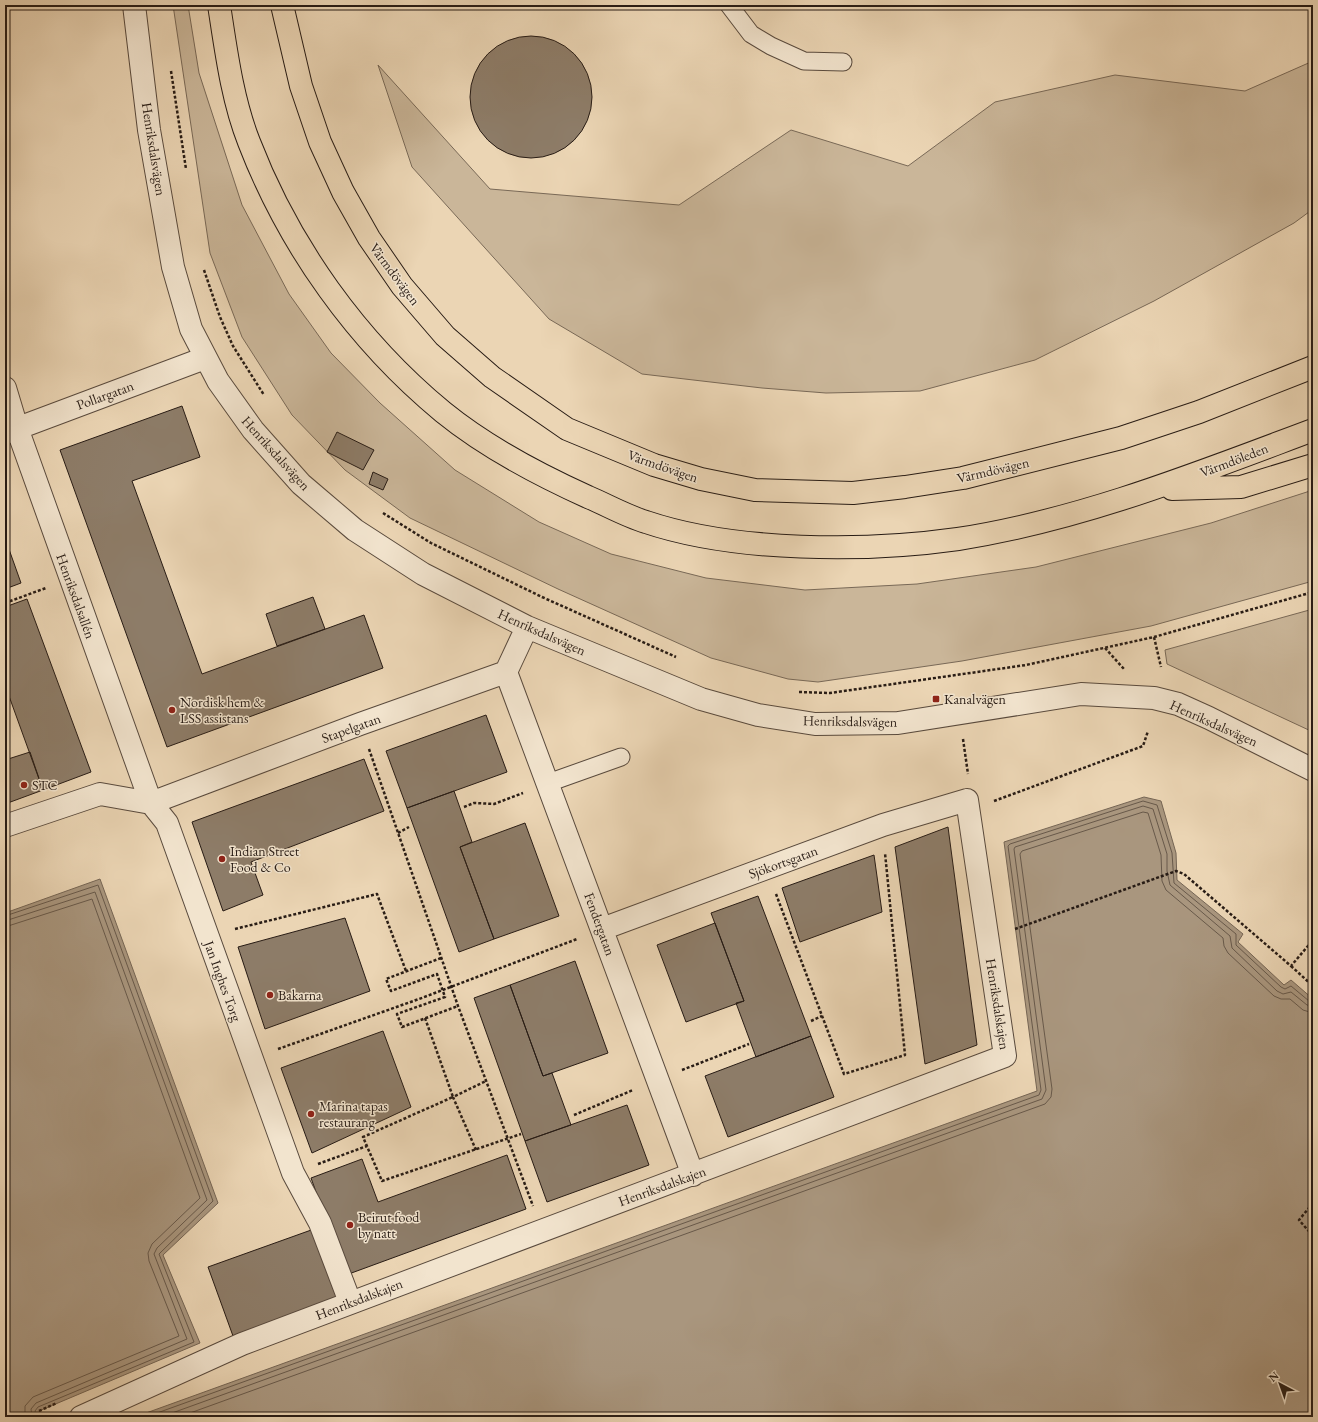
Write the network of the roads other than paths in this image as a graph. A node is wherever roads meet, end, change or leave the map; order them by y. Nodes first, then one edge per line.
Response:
1 (134, 5) edge
2 (219, 5) edge
3 (282, 5) edge
4 (729, 5) edge
5 (843, 62) dead end
6 (1313, 357) edge
7 (204, 358) junction
8 (1313, 367) edge
9 (1274, 383) junction
10 (5, 388) edge
11 (11, 430) edge
12 (1313, 430) edge
13 (1313, 465) edge
14 (1155, 489) junction
15 (527, 628) junction
16 (506, 672) junction
17 (621, 757) dead end
18 (1313, 770) edge
19 (548, 783) junction
20 (967, 800) joint
21 (151, 803) junction
22 (5, 826) edge
23 (602, 930) junction
24 (693, 1175) junction
25 (350, 1302) junction
26 (81, 1417) edge

1 - 7 street, Henriksdalsvägen
2 - 14 main road
3 - 9 main road, Värmdövägen
4 - 5 lane
6 - 9 main road
7 - 11 street, Pollargatan
7 - 15 street, Henriksdalsvägen
8 - 9 main road
10 - 11 street, Henriksdalsallén
11 - 21 street, Henriksdalsallén
12 - 14 main road, Värmdöleden
13 - 14 main road
15 - 16 street
15 - 18 street, Henriksdalsvägen
16 - 19 street, Fendergatan
16 - 21 street, Stapelgatan
17 - 19 lane
19 - 23 street, Fendergatan
20 - 23 street, Sjökortsgatan
20 - 24 street, Henriksdalskajen
21 - 22 street
21 - 25 street, Jan Inghes Torg
23 - 24 street, Fendergatan
24 - 25 street, Henriksdalskajen
25 - 26 street, Henriksdalskajen

